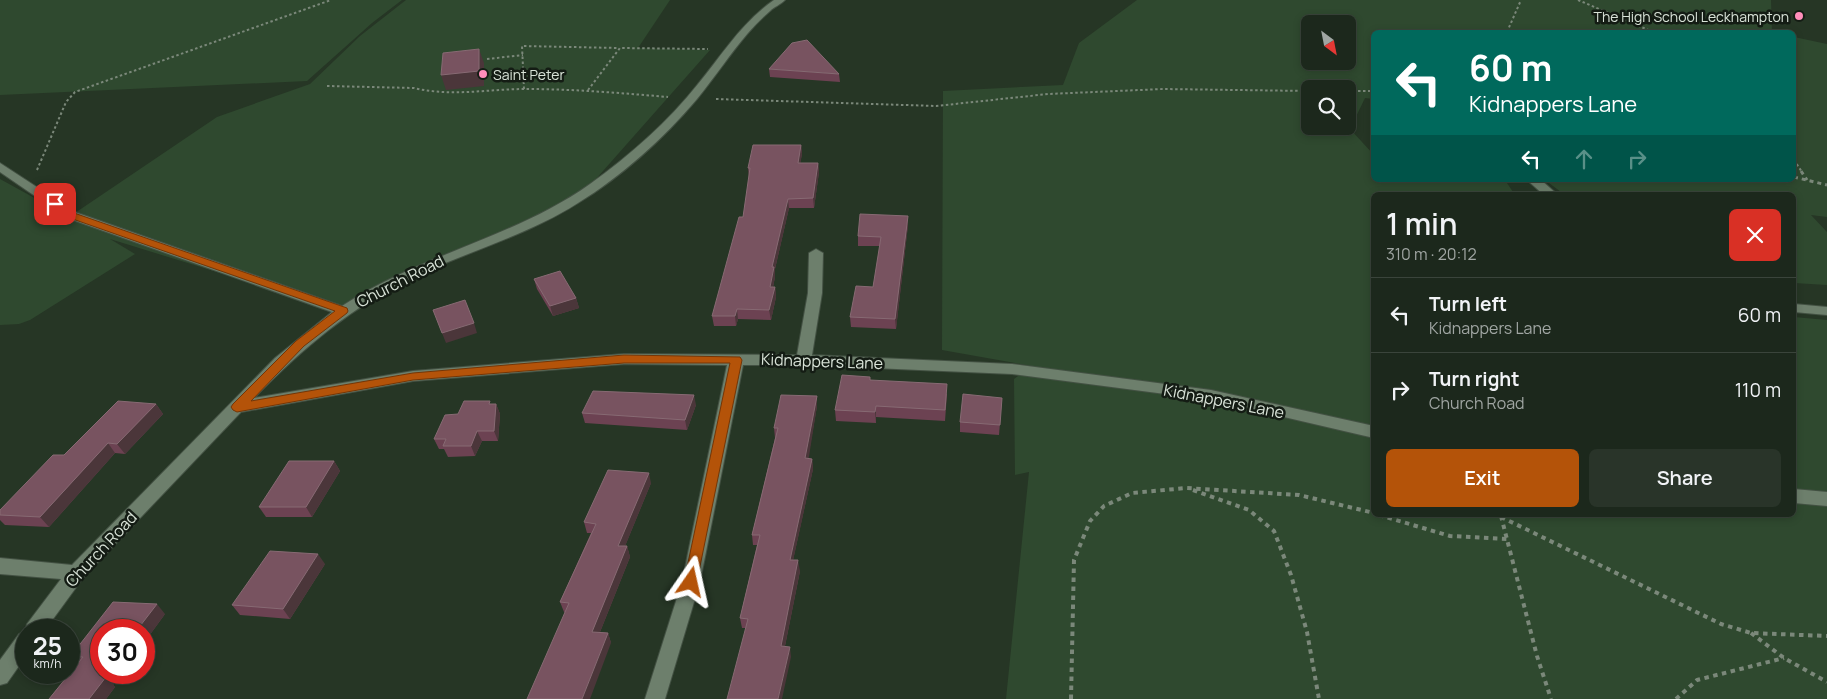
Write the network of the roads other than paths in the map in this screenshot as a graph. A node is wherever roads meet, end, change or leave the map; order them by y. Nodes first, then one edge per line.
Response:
1 (780, 0) edge
2 (0, 167) edge
3 (1536, 182) edge
4 (1548, 192) edge
5 (816, 253) dead end
6 (1796, 308) edge
7 (343, 311) junction
8 (1827, 311) edge
9 (736, 360) junction
10 (804, 360) junction
11 (237, 407) junction
12 (1371, 431) edge
13 (1796, 496) edge
14 (1827, 499) edge
15 (0, 566) edge
16 (76, 573) junction
17 (42, 619) edge
18 (15, 655) edge
19 (0, 676) edge
20 (655, 699) edge

1 - 7 street, Church Road
2 - 7 street
3 - 4 street
5 - 10 street
6 - 8 street
7 - 11 street, Church Road
9 - 10 street, Kidnappers Lane
9 - 11 street, Kidnappers Lane
9 - 20 street
10 - 12 street, Kidnappers Lane
11 - 16 street, Church Road
13 - 14 street
15 - 16 street
16 - 17 street, Church Road
18 - 19 street

